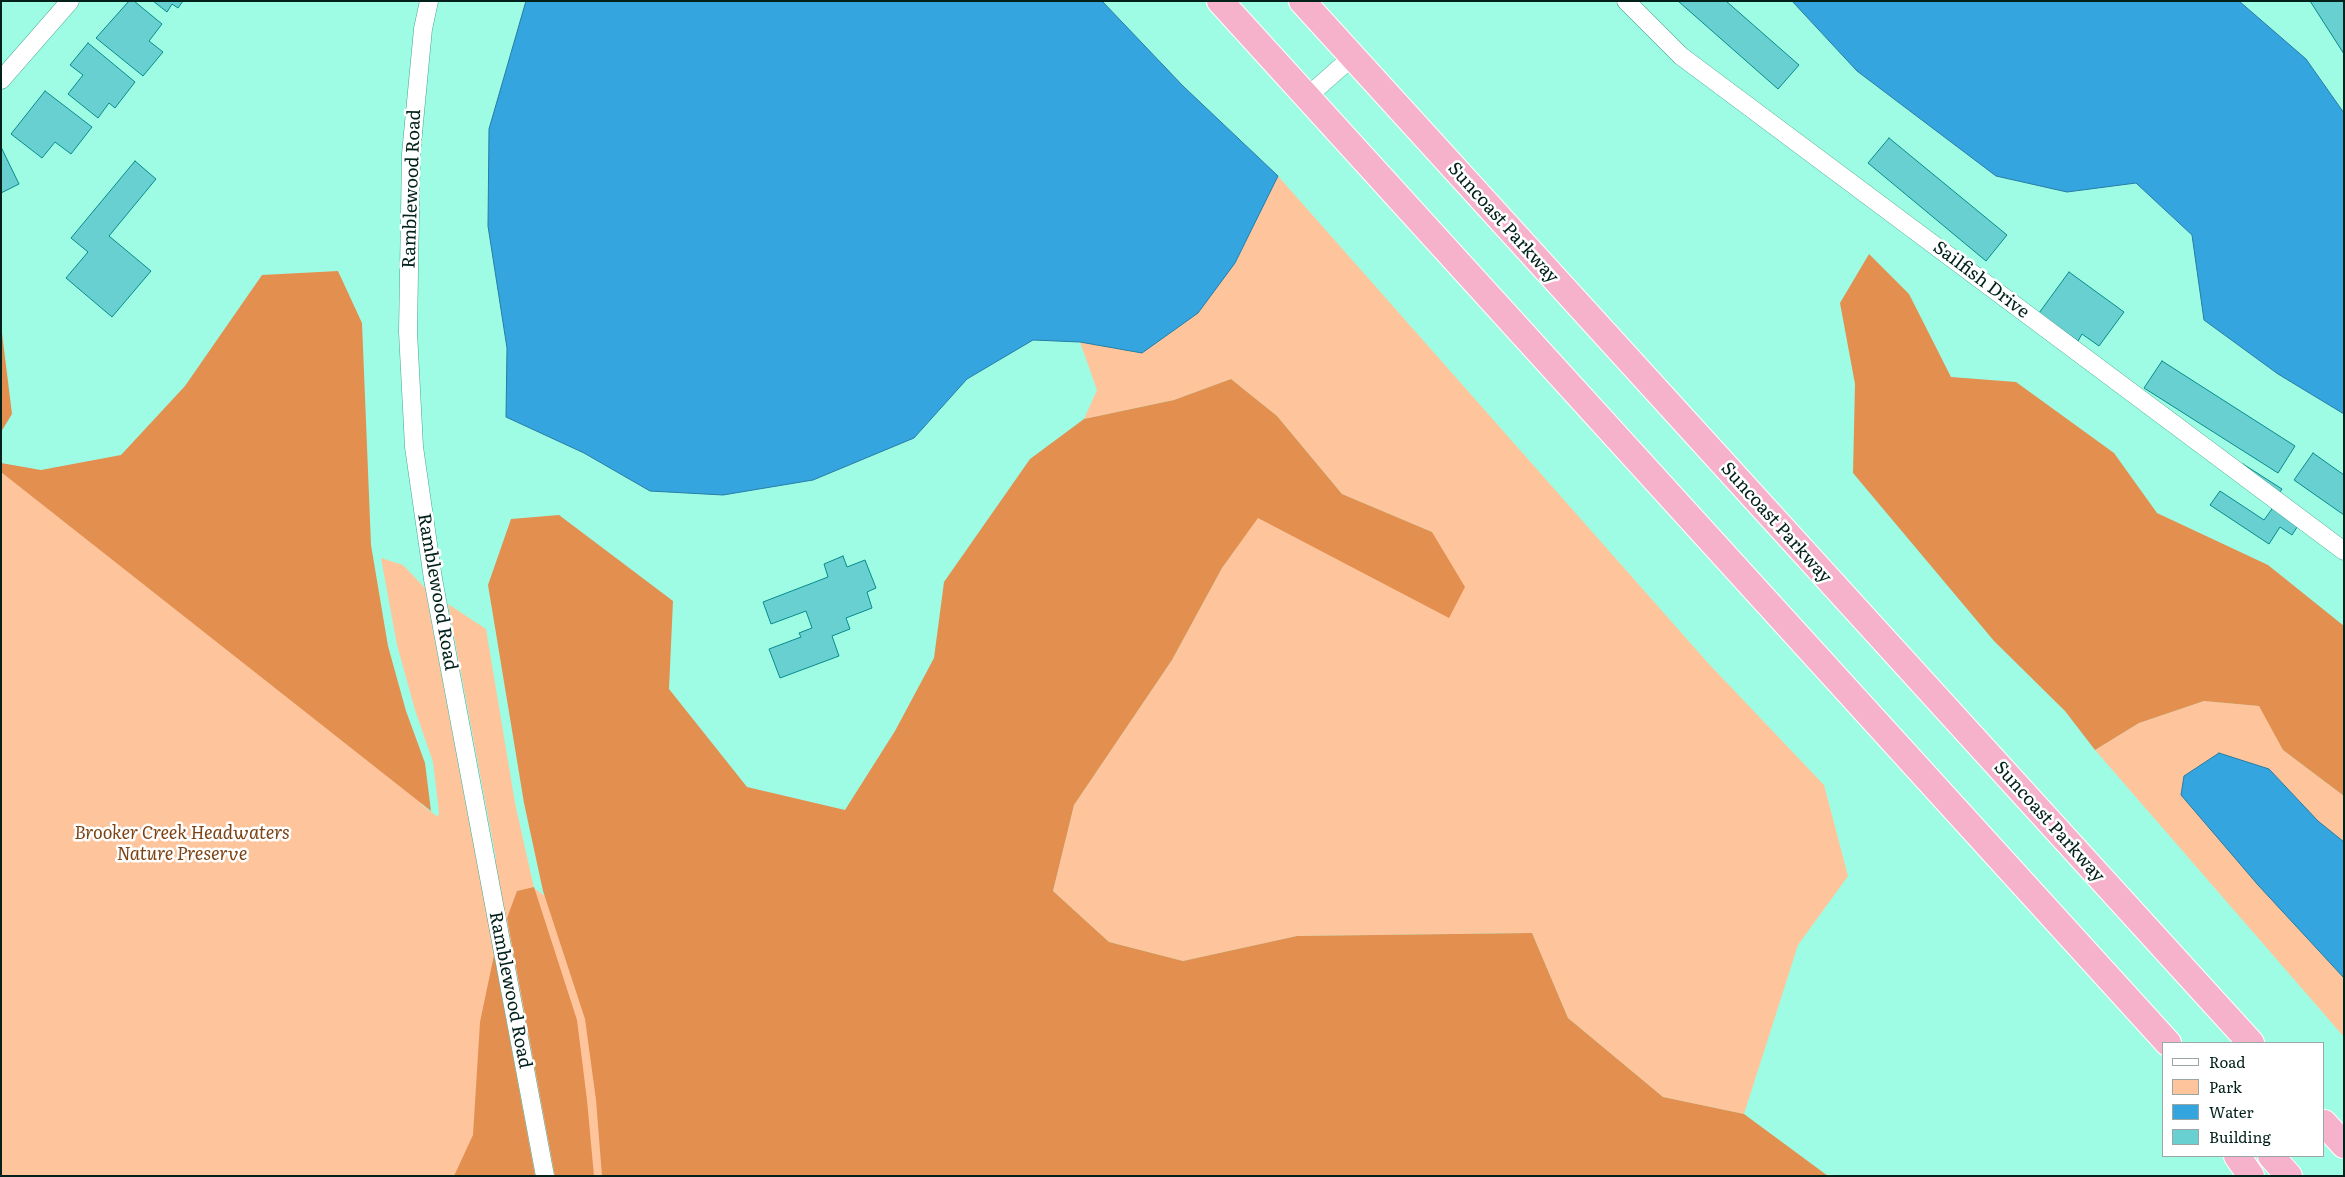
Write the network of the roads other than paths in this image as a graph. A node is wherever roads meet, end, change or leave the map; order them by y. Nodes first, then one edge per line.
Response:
1 (70, 1) edge
2 (429, 1) edge
3 (1220, 1) edge
4 (1302, 1) edge
5 (1626, 1) edge
6 (1352, 57) junction
7 (1, 80) edge
8 (1306, 97) junction
9 (2344, 551) edge
10 (2162, 1038) edge
11 (2250, 1042) edge
12 (2325, 1123) edge
13 (2325, 1123) edge
14 (2344, 1138) edge
15 (2344, 1145) edge
16 (2239, 1157) edge
17 (2272, 1157) edge
18 (545, 1176) edge
19 (2251, 1176) edge
20 (2290, 1176) edge

1 - 7 street
2 - 18 street, Ramblewood Road
3 - 8 highway
4 - 6 highway, Suncoast Parkway
5 - 9 street, Sailfish Drive
6 - 8 street
6 - 11 highway, Suncoast Parkway
8 - 10 highway
12 - 14 highway
13 - 15 highway
16 - 19 highway
17 - 20 highway

